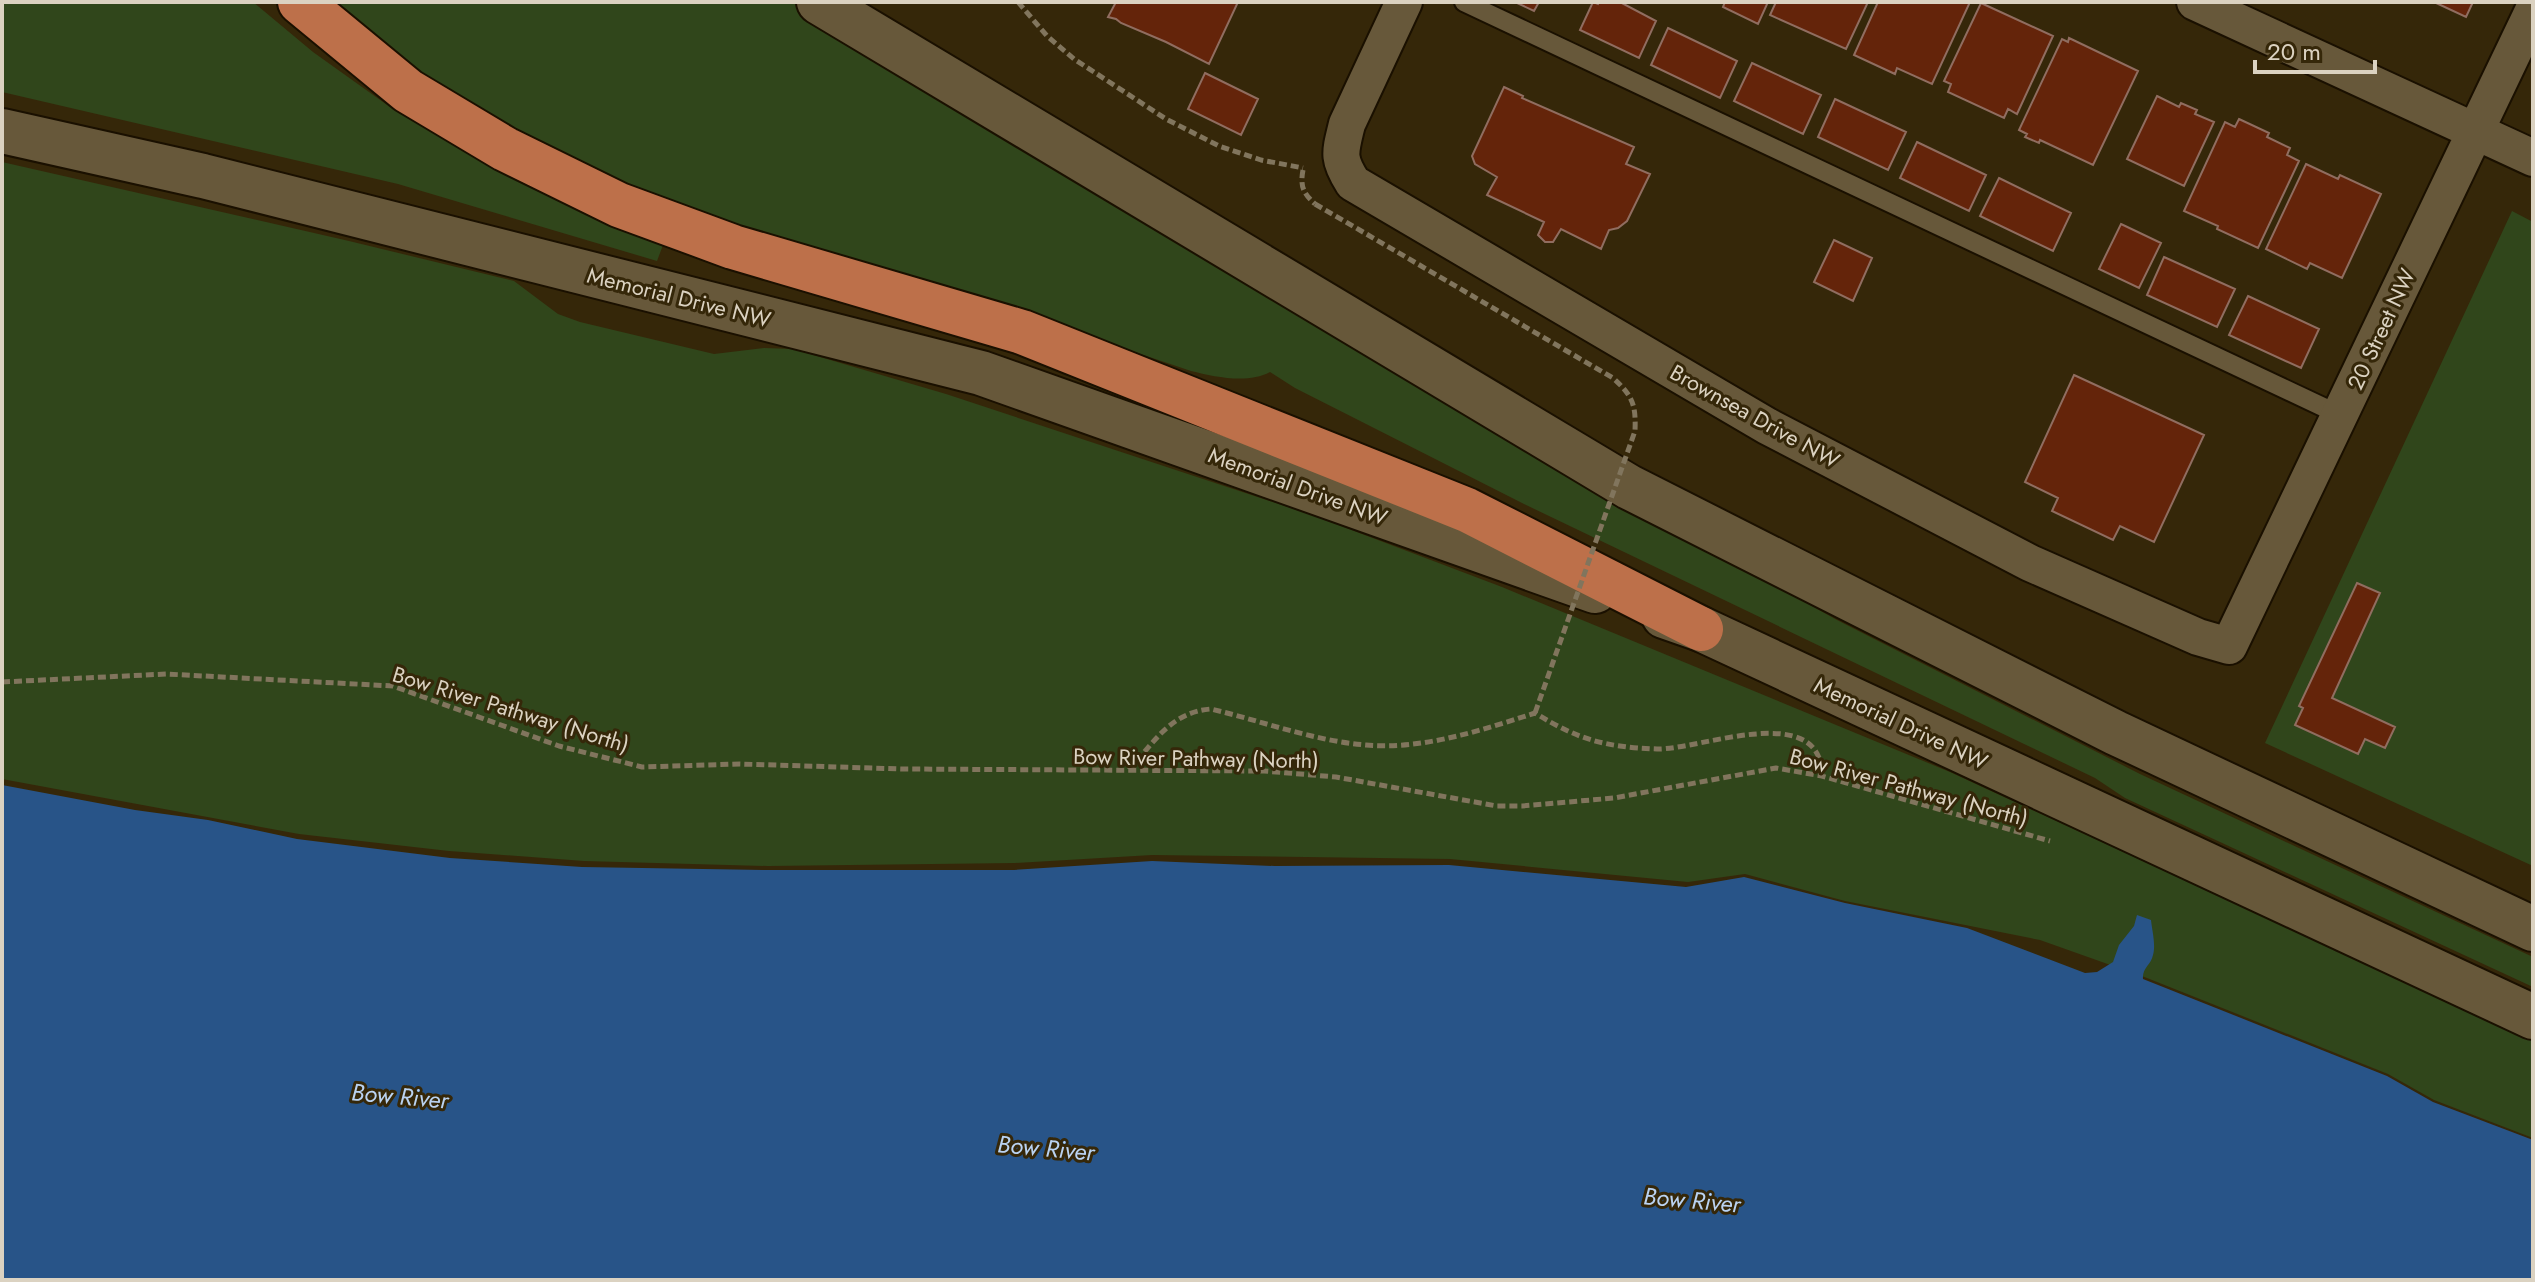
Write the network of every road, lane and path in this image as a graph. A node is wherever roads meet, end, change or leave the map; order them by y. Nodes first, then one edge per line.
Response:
1 (300, 2) edge
2 (819, 2) edge
3 (1018, 2) edge
4 (1404, 2) edge
5 (1464, 2) edge
6 (2195, 2) edge
7 (2533, 11) edge
8 (2, 131) edge
9 (2475, 131) junction
10 (2533, 158) edge
11 (1303, 168) dead end
12 (1315, 204) dead end
13 (2340, 415) junction
14 (1701, 629) junction
15 (2229, 646) joint
16 (2, 682) edge
17 (1535, 713) junction
18 (2116, 733) junction
19 (1128, 771) junction
20 (1822, 776) junction
21 (2051, 842) dead end
22 (2533, 896) edge
23 (2533, 929) edge
24 (2533, 1017) edge

1 - 14 highway
2 - 18 main road
3 - 11 path
4 - 15 street, Brownsea Drive NW
5 - 13 lane
6 - 9 street
7 - 9 street, 20 Street NW
8 - 14 main road, Memorial Drive NW
9 - 10 street
9 - 13 street, 20 Street NW
12 - 17 path, bridge
13 - 15 street, 20 Street NW
14 - 24 main road, Memorial Drive NW
16 - 19 path, Bow River Pathway (North)
17 - 19 path
17 - 20 path
18 - 22 main road
18 - 23 main road
19 - 20 path, Bow River Pathway (North)
20 - 21 path, Bow River Pathway (North)

